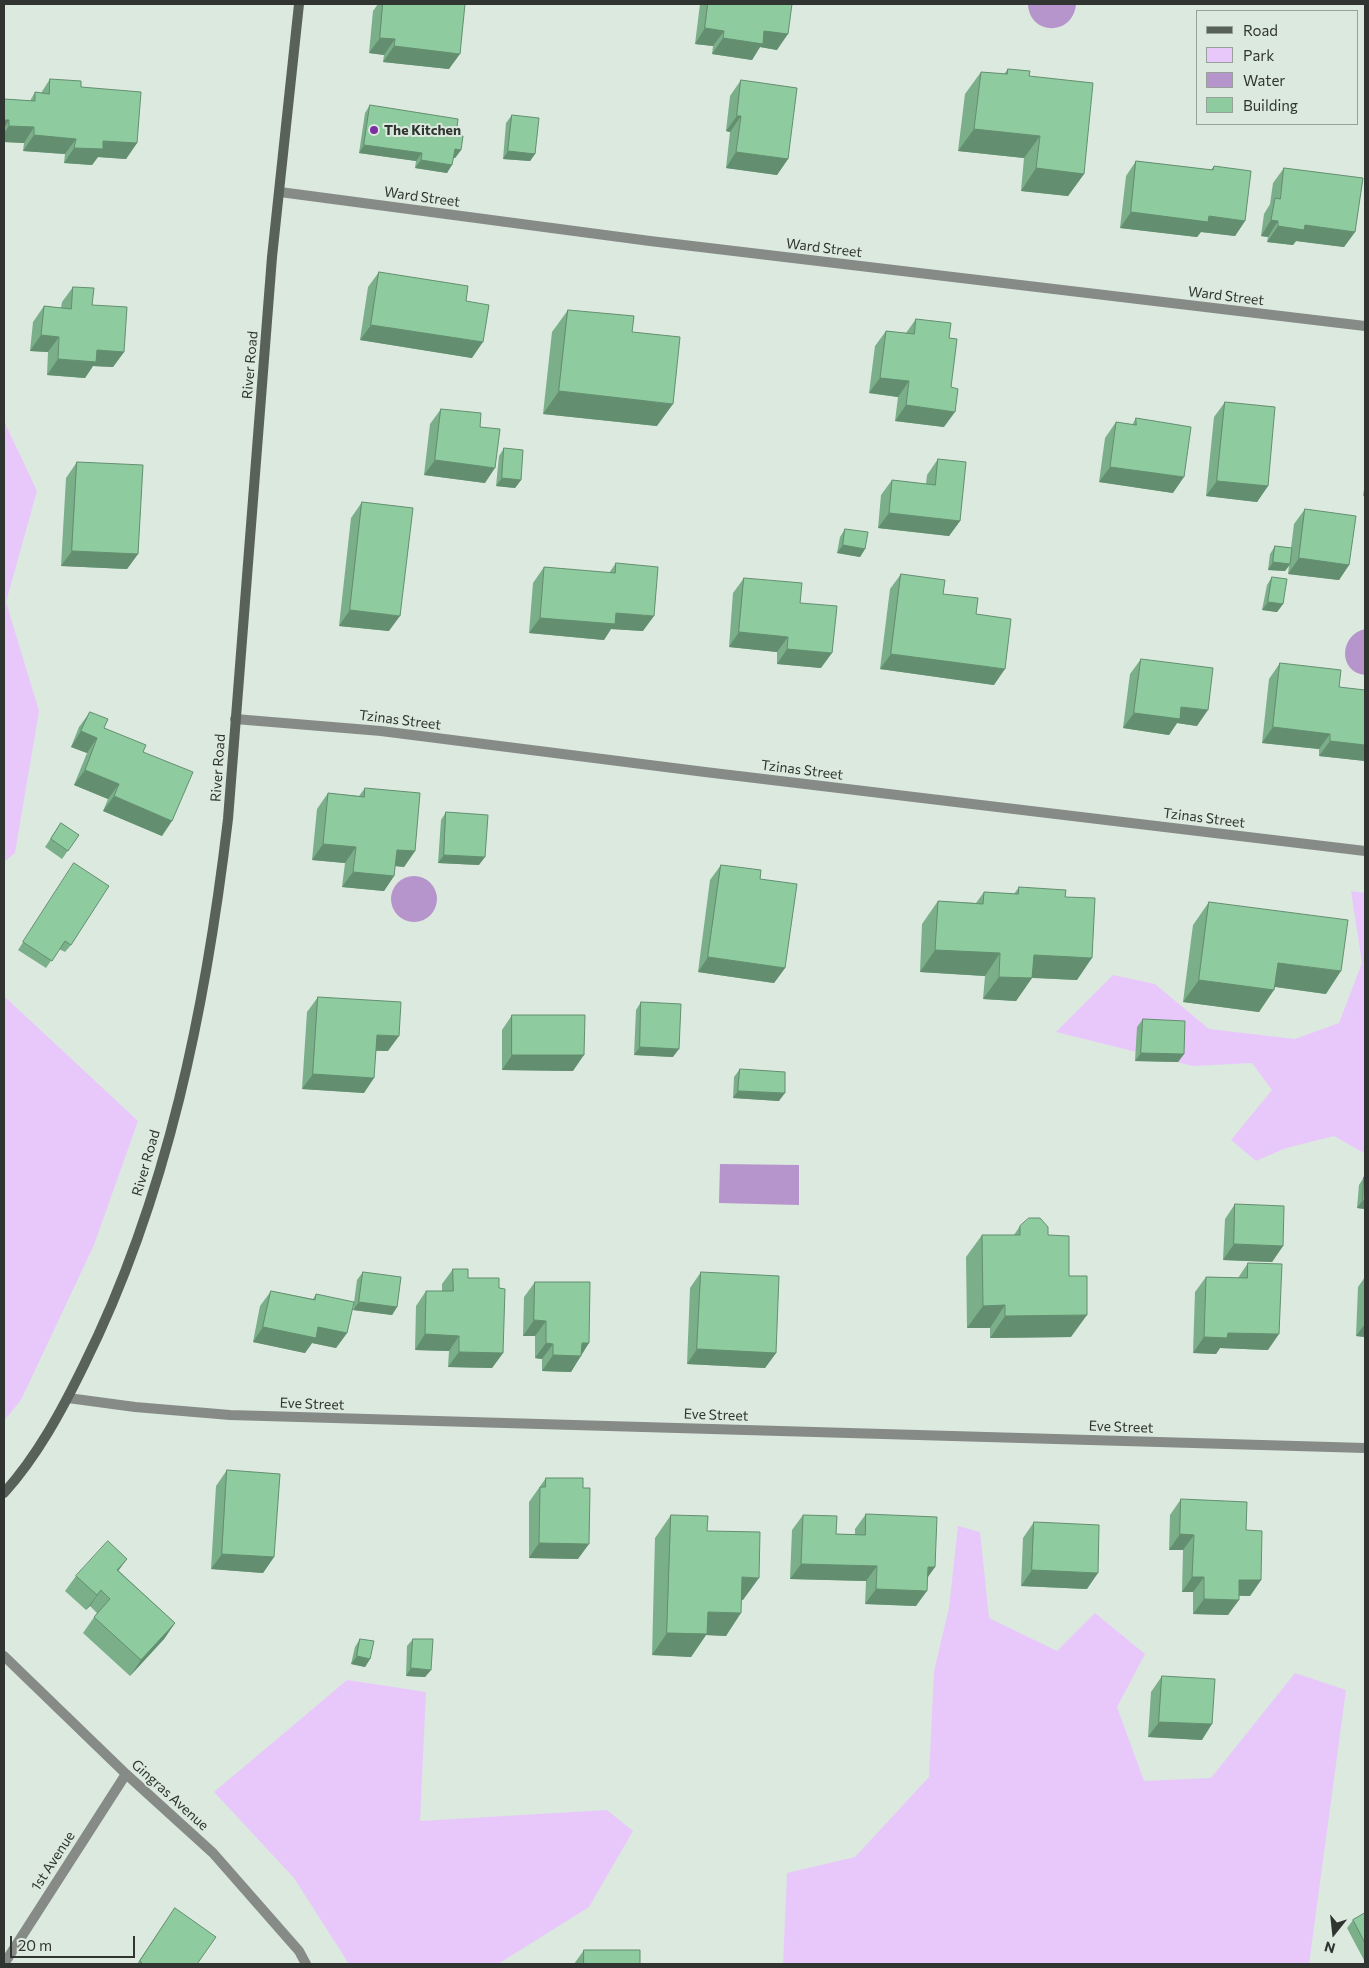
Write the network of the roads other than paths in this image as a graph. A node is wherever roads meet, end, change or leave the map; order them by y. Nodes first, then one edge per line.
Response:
1 (298, 4) edge
2 (280, 192) junction
3 (1365, 326) edge
4 (235, 719) junction
5 (1365, 851) edge
6 (68, 1398) junction
7 (1365, 1448) edge
8 (4, 1493) edge
9 (4, 1656) edge
10 (126, 1774) junction
11 (4, 1964) edge
12 (306, 1964) edge

1 - 2 street, River Road
2 - 3 street, Ward Street
2 - 4 street, River Road
4 - 5 street, Tzinas Street
4 - 6 street, River Road
6 - 7 street, Eve Street
6 - 8 street, River Road
9 - 10 street, Gingras Avenue
10 - 11 street, 1st Avenue
10 - 12 street, Gingras Avenue

